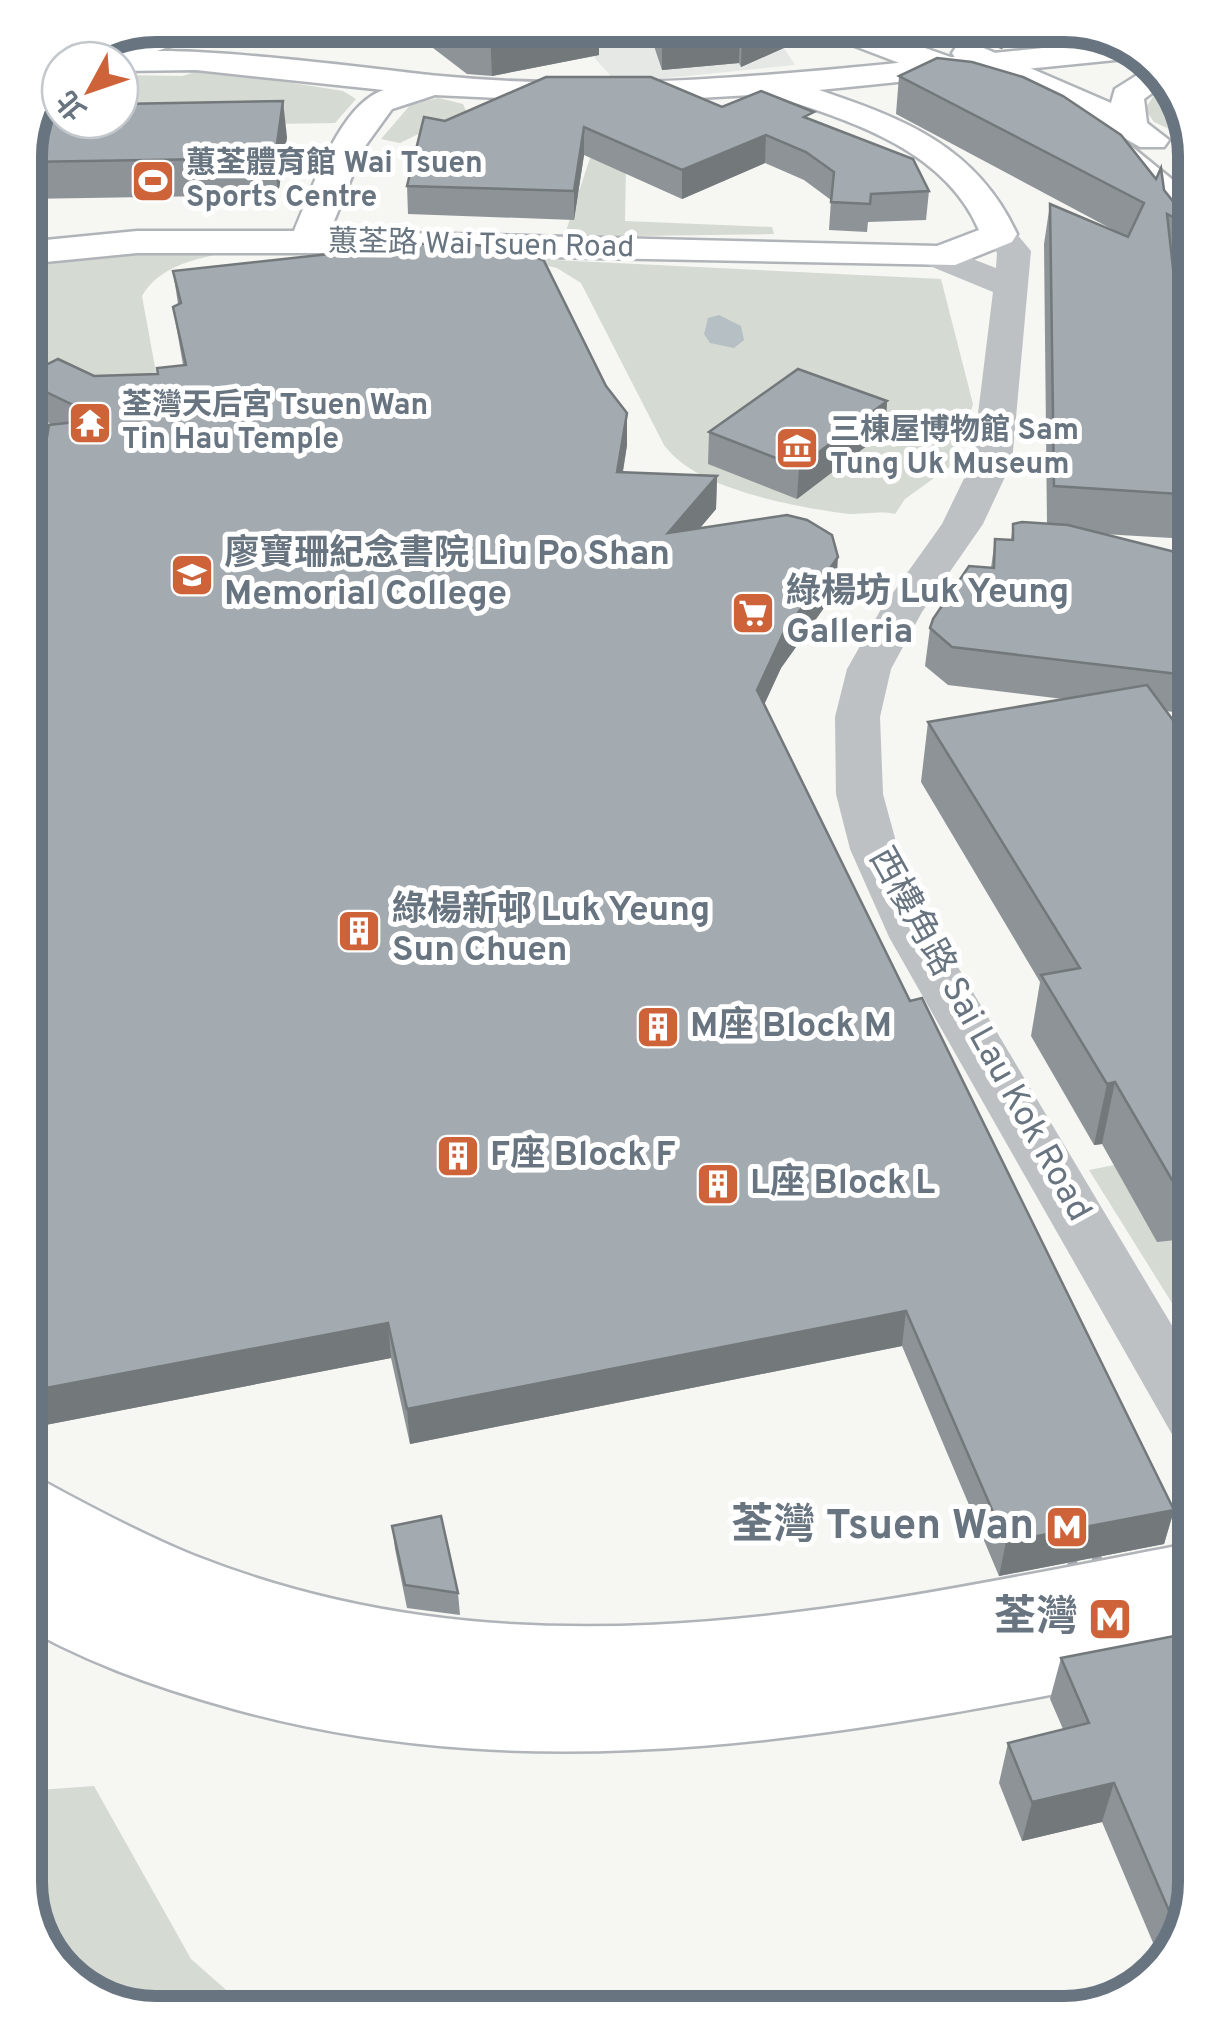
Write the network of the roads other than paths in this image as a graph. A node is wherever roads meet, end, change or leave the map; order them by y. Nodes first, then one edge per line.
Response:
1 (192, 43) edge
2 (850, 43) edge
3 (887, 43) edge
4 (926, 43) edge
5 (1109, 52) edge
6 (203, 60) junction
7 (140, 61) edge
8 (1130, 64) edge
9 (976, 68) junction
10 (350, 76) junction
11 (836, 77) junction
12 (1148, 80) edge
13 (433, 84) junction
14 (769, 84) junction
15 (380, 102) junction
16 (870, 121) junction
17 (1163, 145) edge
18 (1178, 203) edge
19 (312, 232) junction
20 (43, 234) edge
21 (999, 234) junction
22 (43, 251) edge
23 (937, 257) junction
24 (1009, 286) junction
25 (1178, 1389) edge
26 (42, 1520) edge
27 (1178, 1581) edge
28 (42, 1598) edge
29 (1178, 1634) edge

1 - 6 main road
2 - 11 main road
3 - 9 main road
4 - 9 main road
5 - 9 main road
6 - 7 main road
6 - 10 main road
8 - 9 main road
9 - 11 main road
9 - 16 main road
9 - 17 main road
9 - 18 main road
10 - 13 main road
10 - 15 main road
11 - 14 main road
12 - 17 main road
13 - 14 main road
13 - 15 main road
14 - 16 main road, 西樓角路 Sai Lau Kok Road
15 - 19 main road
16 - 21 main road, 西樓角路 Sai Lau Kok Road
19 - 20 main road, 蕙荃路 Wai Tsuen Road
19 - 22 main road, 蕙荃路 Wai Tsuen Road
19 - 23 main road, 蕙荃路 Wai Tsuen Road
21 - 23 main road, 蕙荃路 Wai Tsuen Road
21 - 24 street, 西樓角路 Sai Lau Kok Road
23 - 24 street, 蕙荃路 Wai Tsuen Road
24 - 25 street, 西樓角路 Sai Lau Kok Road
26 - 27 main road, bridge
28 - 29 main road, bridge

